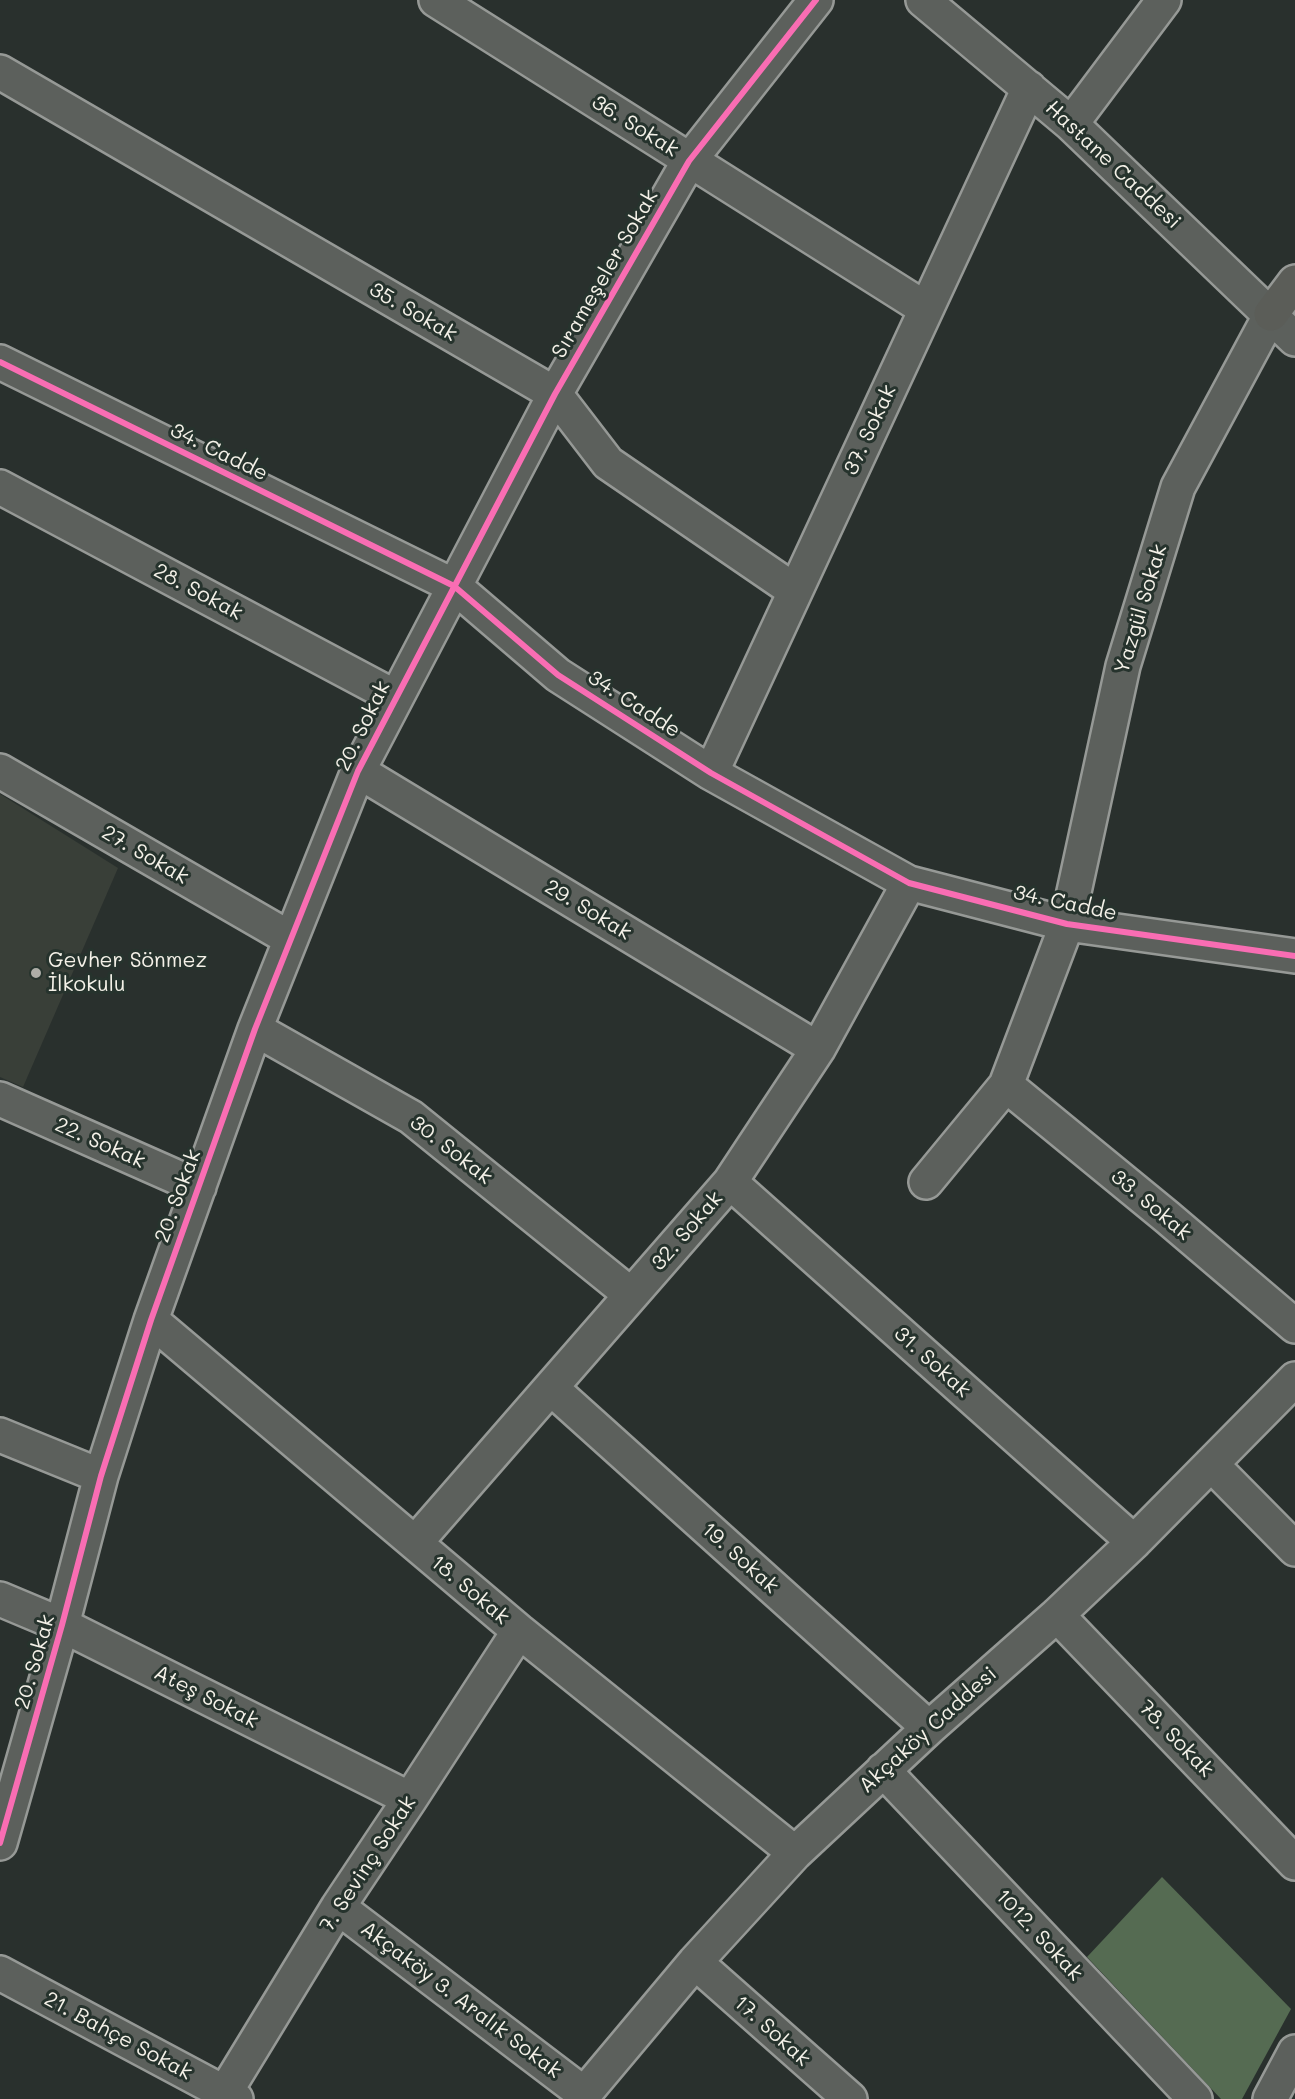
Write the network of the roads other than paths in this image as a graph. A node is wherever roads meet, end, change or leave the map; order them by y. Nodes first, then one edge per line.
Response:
1 (436, 0) edge
2 (816, 0) edge
3 (923, 0) edge
4 (1164, 0) edge
5 (0, 72) edge
6 (1029, 88) junction
7 (1071, 124) junction
8 (689, 161) junction
9 (1295, 282) edge
10 (926, 309) junction
11 (1271, 314) junction
12 (1295, 339) edge
13 (0, 362) edge
14 (555, 394) junction
15 (0, 487) edge
16 (454, 586) junction
17 (795, 591) junction
18 (395, 698) junction
19 (0, 771) edge
20 (358, 771) junction
21 (711, 773) junction
22 (909, 883) junction
23 (1067, 924) junction
24 (291, 939) junction
25 (1295, 956) edge
26 (255, 1029) junction
27 (818, 1049) junction
28 (1006, 1085) junction
29 (0, 1099) edge
30 (730, 1182) junction
31 (926, 1182) dead end
32 (199, 1187) junction
33 (630, 1294) junction
34 (151, 1320) junction
35 (1295, 1326) edge
36 (1295, 1379) edge
37 (551, 1388) junction
38 (0, 1435) edge
39 (1211, 1464) junction
40 (102, 1476) junction
41 (1134, 1542) junction
42 (415, 1543) junction
43 (1295, 1549) edge
44 (0, 1599) edge
45 (1057, 1615) junction
46 (62, 1625) junction
47 (519, 1631) junction
48 (929, 1728) junction
49 (883, 1770) junction
50 (410, 1800) junction
51 (0, 1843) edge
52 (795, 1853) junction
53 (1295, 1863) edge
54 (338, 1907) junction
55 (695, 1962) junction
56 (2, 1977) edge
57 (1295, 2052) edge
58 (582, 2096) edge
59 (228, 2097) edge
60 (850, 2099) edge
61 (1195, 2099) edge
62 (1270, 2099) edge

1 - 8 street, 36. Sokak
2 - 8 street, Sırameşeler Sokak
3 - 6 street, Hastane Caddesi
4 - 7 street
5 - 14 street, 35. Sokak
6 - 7 street, Hastane Caddesi
6 - 10 street, 37. Sokak
7 - 11 street, Hastane Caddesi
8 - 10 street, 36. Sokak
8 - 14 street, Sırameşeler Sokak
9 - 11 main road
10 - 17 street, 37. Sokak
11 - 12 street, Hastane Caddesi
11 - 23 street, Yazgül Sokak
13 - 16 street, 34. Cadde
14 - 16 street, Sırameşeler Sokak
14 - 17 street, 35. Sokak
15 - 18 street, 28. Sokak
16 - 18 street, 20. Sokak
16 - 21 street, 34. Cadde
17 - 21 street, 37. Sokak
18 - 20 street, 20. Sokak
19 - 24 street, 27. Sokak
20 - 24 street, 20. Sokak
20 - 27 street, 29. Sokak
21 - 22 street, 34. Cadde
22 - 23 street, 34. Cadde
22 - 27 street, 32. Sokak
23 - 25 street, 34. Cadde
23 - 28 street
24 - 26 street, 20. Sokak
26 - 32 street, 20. Sokak
26 - 33 street, 30. Sokak
27 - 30 street, 32. Sokak
28 - 31 street
28 - 35 street, 33. Sokak
29 - 32 street, 22. Sokak
30 - 33 street, 32. Sokak
30 - 41 street, 31. Sokak
32 - 34 street, 20. Sokak
33 - 37 street, 32. Sokak
34 - 40 street, 20. Sokak
34 - 42 street, 18. Sokak
36 - 39 street, Akçaköy Caddesi
37 - 42 street, 32. Sokak
37 - 48 street, 19. Sokak
38 - 40 street
39 - 41 street, Akçaköy Caddesi
39 - 43 street
40 - 46 street, 20. Sokak
41 - 45 street, Akçaköy Caddesi
42 - 47 street, 18. Sokak
44 - 46 street, Ateş Sokak
45 - 48 street, Akçaköy Caddesi
45 - 53 street, 78. Sokak
46 - 50 street, Ateş Sokak
46 - 51 street, 20. Sokak
47 - 50 street, 7. Sevinç Sokak
47 - 52 street, 18. Sokak
48 - 49 street, Akçaköy Caddesi
49 - 52 street, Akçaköy Caddesi
49 - 61 street, 1012. Sokak
50 - 54 street, 7. Sevinç Sokak
52 - 55 street, Akçaköy Caddesi
54 - 58 street, Akçaköy 3. Aralık Sokak
54 - 59 street, 7. Sevinç Sokak
55 - 58 street, Akçaköy Caddesi
55 - 60 street, 17. Sokak
56 - 59 street, 21. Bahçe Sokak
57 - 62 street

